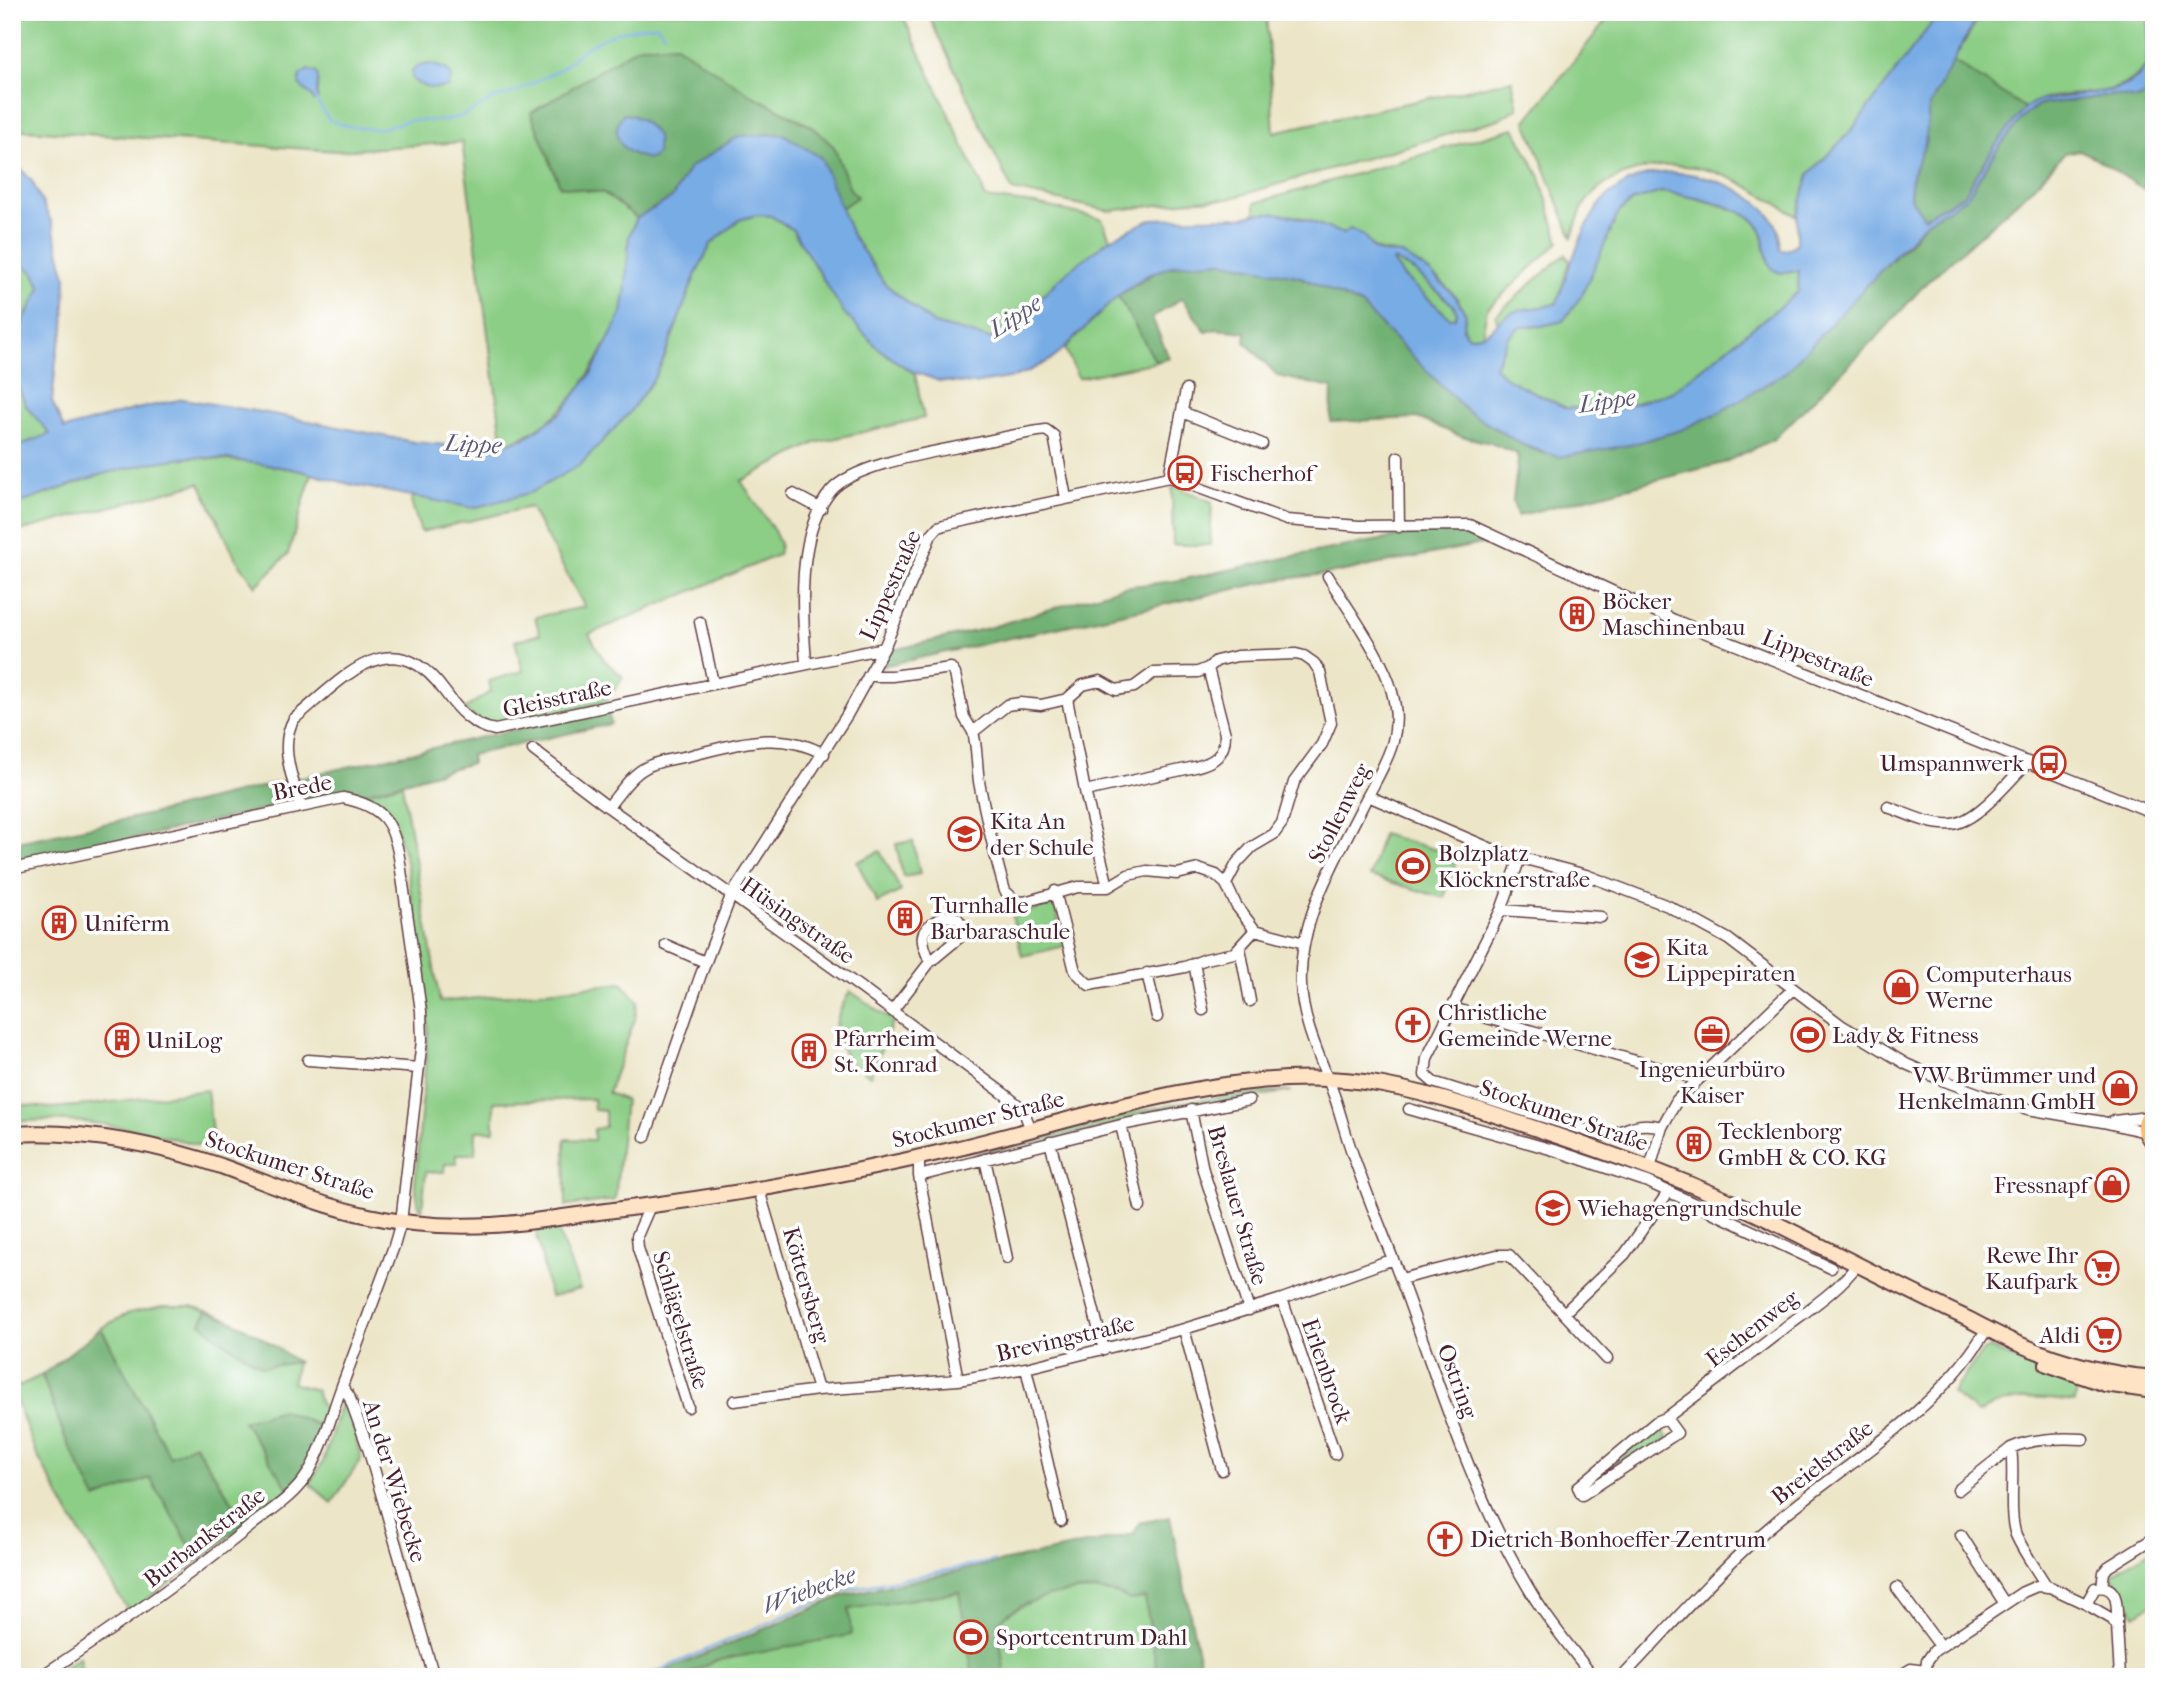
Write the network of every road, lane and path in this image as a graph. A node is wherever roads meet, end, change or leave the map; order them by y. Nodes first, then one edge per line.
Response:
1 (1186, 390) dead end
2 (1182, 412) junction
3 (1262, 444) dead end
4 (1398, 457) dead end
5 (1169, 477) junction
6 (793, 495) dead end
7 (1066, 498) junction
8 (821, 509) junction
9 (1399, 527) junction
10 (1328, 576) dead end
11 (700, 622) dead end
12 (884, 648) junction
13 (806, 663) junction
14 (1208, 668) junction
15 (868, 676) junction
16 (713, 683) junction
17 (1067, 699) junction
18 (973, 732) junction
19 (533, 750) dead end
20 (824, 754) junction
21 (2028, 762) junction
22 (1085, 791) junction
23 (1368, 796) junction
24 (300, 806) junction
25 (608, 807) junction
26 (1888, 807) dead end
27 (2154, 813) edge
28 (1520, 858) junction
29 (12, 869) edge
30 (1226, 884) junction
31 (1108, 887) junction
32 (1055, 891) junction
33 (731, 897) junction
34 (1501, 910) junction
35 (1601, 917) dead end
36 (1255, 930) junction
37 (1304, 943) junction
38 (666, 945) dead end
39 (1240, 948) junction
40 (705, 962) junction
41 (930, 962) junction
42 (1194, 963) junction
43 (1147, 973) junction
44 (1793, 989) junction
45 (1250, 1001) dead end
46 (1453, 1008) junction
47 (1203, 1010) dead end
48 (892, 1011) junction
49 (1157, 1017) dead end
50 (308, 1060) dead end
51 (419, 1068) junction
52 (1326, 1079) junction
53 (1696, 1079) junction
54 (1249, 1100) dead end
55 (1409, 1109) dead end
56 (1191, 1110) junction
57 (2103, 1122) junction
58 (1121, 1125) junction
59 (2150, 1126) edge
60 (1662, 1127) junction
61 (1031, 1130) junction
62 (12, 1134) edge
63 (645, 1137) dead end
64 (1050, 1142) junction
65 (919, 1157) junction
66 (985, 1159) junction
67 (1650, 1168) junction
68 (919, 1176) junction
69 (759, 1190) junction
70 (1669, 1191) junction
71 (650, 1206) junction
72 (1140, 1207) dead end
73 (401, 1222) junction
74 (1007, 1258) dead end
75 (1393, 1259) junction
76 (1857, 1265) junction
77 (1831, 1268) dead end
78 (1401, 1279) junction
79 (1282, 1299) junction
80 (1925, 1300) junction
81 (1249, 1310) junction
82 (1564, 1313) junction
83 (1184, 1329) junction
84 (1983, 1335) junction
85 (1104, 1350) junction
86 (1607, 1359) dead end
87 (1026, 1368) junction
88 (2154, 1378) edge
89 (958, 1380) junction
90 (342, 1386) junction
91 (818, 1390) junction
92 (2154, 1391) edge
93 (734, 1401) dead end
94 (688, 1407) dead end
95 (1666, 1418) junction
96 (2082, 1439) dead end
97 (2011, 1448) junction
98 (1335, 1454) dead end
99 (1222, 1470) dead end
100 (1958, 1490) dead end
101 (1061, 1521) dead end
102 (1961, 1535) dead end
103 (2154, 1538) edge
104 (2047, 1587) junction
105 (2102, 1587) junction
106 (1897, 1588) dead end
107 (2005, 1604) junction
108 (2086, 1604) junction
109 (2117, 1626) junction
110 (1940, 1646) junction
111 (1925, 1674) edge
112 (40, 1677) edge
113 (434, 1677) edge
114 (1593, 1677) edge
115 (1622, 1677) edge
116 (1898, 1677) edge
117 (2120, 1677) edge

1 - 2 street
2 - 3 street
2 - 5 street
4 - 9 street
5 - 7 street, Lippestraße
5 - 9 street, Lippestraße
6 - 8 street
7 - 8 street
7 - 12 street, Lippestraße
8 - 13 street
9 - 21 street, Lippestraße
10 - 23 street, Stollenweg
11 - 16 street
12 - 13 street, Gleisstraße
12 - 15 street, Lippestraße
13 - 16 street, Gleisstraße
14 - 17 street
14 - 22 street
14 - 30 street
15 - 18 street
15 - 20 street, Lippestraße
16 - 24 street, Gleisstraße
17 - 18 street
17 - 22 street
18 - 32 street
19 - 25 street, Hüsingstraße
20 - 25 street
20 - 33 street, Lippestraße
21 - 26 street
21 - 27 street, Lippestraße
22 - 31 street
23 - 28 street
23 - 37 street, Stollenweg
24 - 29 street, Brede
24 - 51 street, Brede
25 - 33 street, Hüsingstraße
28 - 34 street
28 - 44 street
30 - 31 street
30 - 36 street
31 - 32 street
32 - 43 street
33 - 40 street, Lippestraße
33 - 48 street, Hüsingstraße
34 - 35 street
34 - 46 street
36 - 37 street
36 - 39 street
37 - 52 street, Stollenweg
38 - 40 street
39 - 42 street
39 - 45 street
40 - 63 street, Lippestraße
41 - 41 street
41 - 48 street
42 - 43 street
42 - 47 street
43 - 49 street
44 - 53 street
44 - 57 street
46 - 53 street
46 - 60 street, Stockumer Straße
48 - 61 street, Hüsingstraße
50 - 51 street
51 - 73 street, Brede
52 - 61 main road, Stockumer Straße
52 - 67 main road, Stockumer Straße
52 - 75 street, Ostring
53 - 60 street
54 - 56 street, Stockumer Straße
55 - 70 street, Stockumer Straße
56 - 58 street, Stockumer Straße
56 - 81 street, Breslauer Straße
57 - 59 street
57 - 59 street
58 - 64 street, Stockumer Straße
58 - 72 street
60 - 67 street
61 - 65 main road, Stockumer Straße
62 - 73 main road, Stockumer Straße
64 - 66 street, Stockumer Straße
64 - 85 street
65 - 68 street
65 - 69 main road, Stockumer Straße
66 - 68 street, Stockumer Straße
66 - 74 street, Stockumer Straße
67 - 76 main road, Stockumer Straße
68 - 89 street
69 - 71 main road, Stockumer Straße
69 - 91 street, Köttersberg
70 - 77 street, Stockumer Straße
70 - 82 street
71 - 73 main road, Stockumer Straße
71 - 94 street, Schlägelstraße
73 - 90 street, An der Wiebecke
75 - 78 street, Ostring
75 - 79 street, Brevingstraße
76 - 80 main road, Stockumer Straße
76 - 95 street, Eschenweg
78 - 82 street
78 - 114 street, Ostring
79 - 81 street, Brevingstraße
79 - 98 street, Erlenbrock
80 - 84 main road, Stockumer Straße
80 - 88 main road, Stockumer Straße
81 - 83 street, Brevingstraße
82 - 86 street
83 - 85 street, Brevingstraße
83 - 99 street
84 - 92 main road, Stockumer Straße
84 - 115 street, Breielstraße
85 - 87 street, Brevingstraße
87 - 89 street, Brevingstraße
87 - 101 street
89 - 91 street, Brevingstraße
90 - 112 street, Burbankstraße
90 - 113 street, An der Wiebecke
91 - 93 street, Brevingstraße
95 - 95 street, Eschenweg
96 - 97 street
97 - 100 street
97 - 104 street
102 - 107 street
103 - 105 street
104 - 107 street
104 - 108 street
105 - 108 street
105 - 109 street
106 - 110 street
107 - 110 street
108 - 109 street
109 - 117 street
110 - 111 street
111 - 116 street

